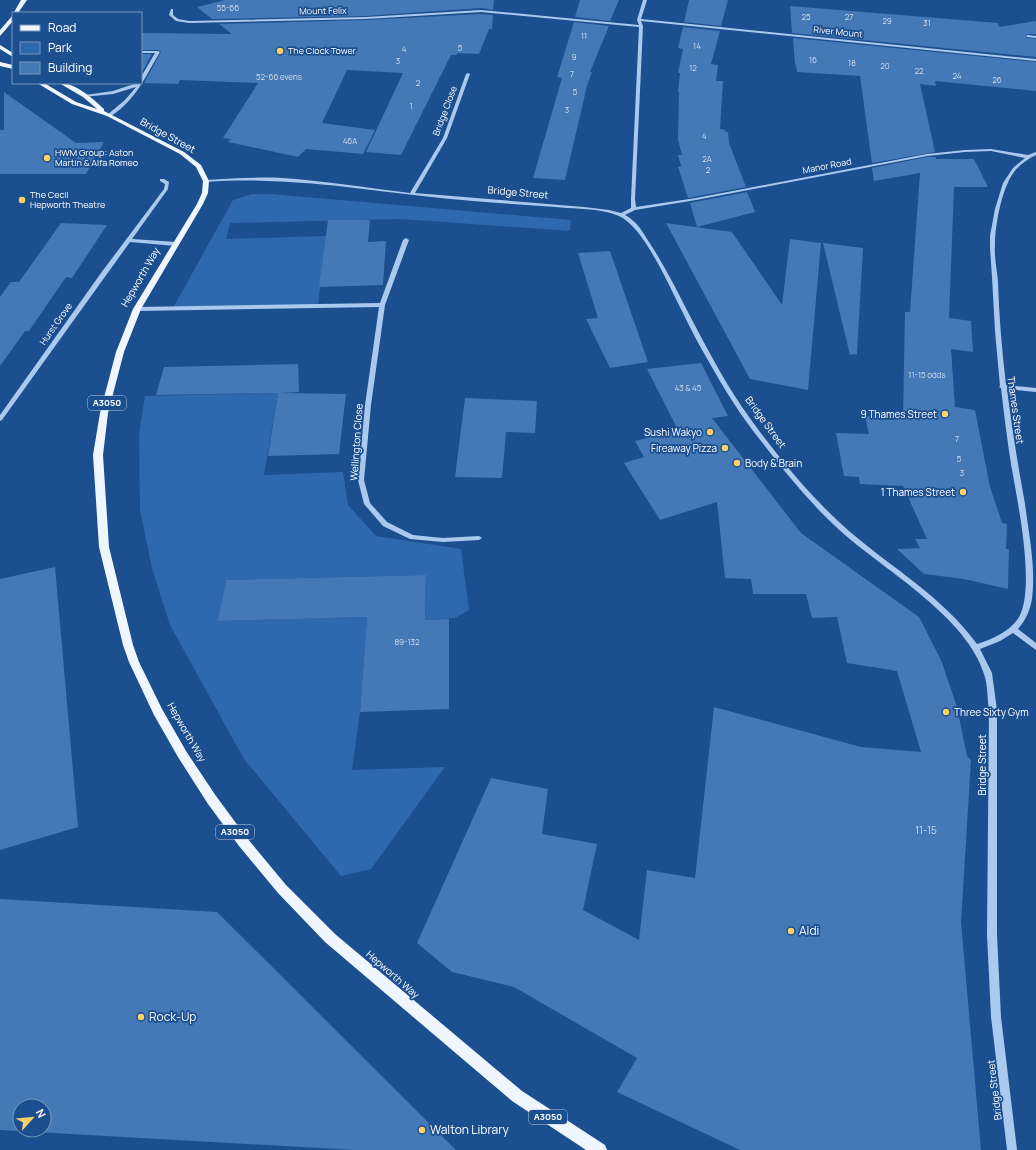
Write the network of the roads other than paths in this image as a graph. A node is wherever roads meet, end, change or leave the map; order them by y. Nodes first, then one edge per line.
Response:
1 (24, 0) edge
2 (645, 0) edge
3 (172, 10) dead end
4 (17, 12) edge
5 (639, 20) junction
6 (4, 22) edge
7 (641, 26) junction
8 (0, 34) edge
9 (1028, 36) dead end
10 (1036, 37) edge
11 (0, 47) edge
12 (142, 52) edge
13 (12, 54) edge
14 (1036, 60) edge
15 (0, 64) edge
16 (12, 67) edge
17 (468, 74) dead end
18 (142, 79) edge
19 (42, 84) edge
20 (64, 84) edge
21 (138, 84) edge
22 (139, 84) edge
23 (85, 96) junction
24 (109, 115) junction
25 (1036, 153) edge
26 (1029, 157) junction
27 (162, 180) dead end
28 (206, 181) junction
29 (412, 194) junction
30 (634, 209) junction
31 (621, 214) junction
32 (128, 240) junction
33 (406, 240) dead end
34 (176, 244) junction
35 (382, 305) junction
36 (137, 309) junction
37 (1002, 387) junction
38 (1036, 390) edge
39 (0, 419) edge
40 (479, 538) dead end
41 (1013, 629) junction
42 (1036, 647) edge
43 (975, 648) junction
44 (600, 1150) edge
45 (1012, 1150) edge

1 - 4 main road
2 - 5 street
3 - 7 street, Mount Felix
5 - 7 street
5 - 14 street, River Mount
6 - 8 main road
7 - 30 street
9 - 10 street
11 - 13 main road
12 - 18 street
15 - 16 main road
17 - 29 street, Bridge Close
19 - 24 main road, Bridge Street
20 - 23 main road, Bridge Street
21 - 23 street
22 - 24 street
23 - 24 main road, Bridge Street
24 - 28 main road, Bridge Street
25 - 26 street
26 - 30 street, Manor Road
26 - 37 street, Thames Street
27 - 32 street, Hurst Grove
28 - 29 street, Bridge Street
28 - 34 main road, Hepworth Way / A3050
29 - 31 street, Bridge Street
30 - 31 street, Manor Road
31 - 43 street, Bridge Street
32 - 34 street
32 - 39 street, Hurst Grove
33 - 35 street, Wellington Close
34 - 36 main road, Hepworth Way / A3050
35 - 36 street
35 - 40 street, Wellington Close
36 - 44 main road, Hepworth Way / A3050
37 - 38 street
37 - 41 street, Thames Street
41 - 42 street
41 - 43 street, Thames Street
43 - 45 street, Bridge Street

